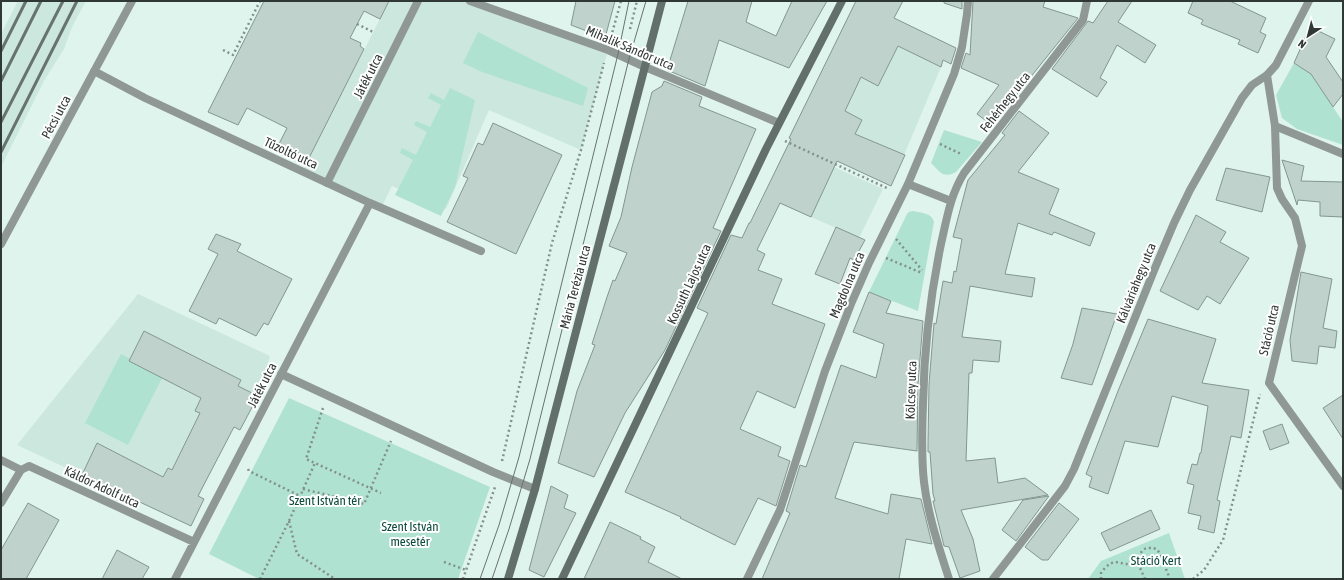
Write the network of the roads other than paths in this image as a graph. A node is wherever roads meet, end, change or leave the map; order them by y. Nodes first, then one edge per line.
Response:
1 (132, 1) edge
2 (418, 1) edge
3 (470, 1) edge
4 (662, 1) edge
5 (842, 1) edge
6 (968, 1) edge
7 (1087, 1) edge
8 (1309, 1) edge
9 (645, 67) junction
10 (94, 71) junction
11 (1266, 75) junction
12 (779, 123) junction
13 (1275, 126) junction
14 (1343, 154) edge
15 (327, 183) junction
16 (908, 184) junction
17 (951, 201) junction
18 (370, 203) junction
19 (1, 244) edge
20 (481, 251) dead end
21 (281, 374) junction
22 (1, 460) edge
23 (21, 470) junction
24 (1343, 486) edge
25 (535, 489) junction
26 (1, 503) edge
27 (194, 542) junction
28 (175, 579) edge
29 (508, 579) edge
30 (562, 579) edge
31 (747, 579) edge
32 (949, 579) edge
33 (993, 579) edge

1 - 10 street, Pécsi utca
2 - 15 street, Játék utca
3 - 9 street, Mihalik Sándor utca
4 - 9 main road, Mária Terézia utca
5 - 12 main road, Kossuth Lajos utca
6 - 16 street, Magdolna utca
7 - 17 street, Fehérhegy utca
8 - 11 street, Kálváriahegy utca
9 - 12 street, Mihalik Sándor utca
9 - 25 main road, Mária Terézia utca
10 - 15 street, Tűzoltó utca
10 - 19 street, Pécsi utca
11 - 13 street, Stáció utca
11 - 33 street, Kálváriahegy utca
12 - 30 main road, Kossuth Lajos utca
13 - 14 street
13 - 24 street, Stáció utca
15 - 18 street, Tűzoltó utca
16 - 17 street
16 - 31 street, Magdolna utca
17 - 32 street, Kölcsey utca
18 - 20 street, Tűzoltó utca
18 - 21 street, Játék utca
21 - 25 street
21 - 27 street, Játék utca
22 - 23 street, Káldor Adolf utca
23 - 26 street
23 - 27 street, Káldor Adolf utca
25 - 29 main road, Mária Terézia utca
27 - 28 street, Játék utca

